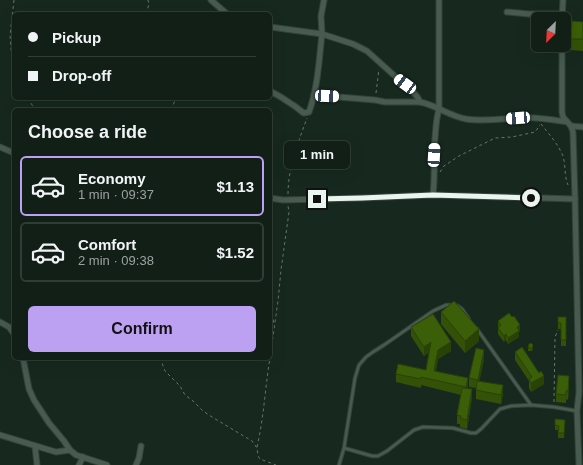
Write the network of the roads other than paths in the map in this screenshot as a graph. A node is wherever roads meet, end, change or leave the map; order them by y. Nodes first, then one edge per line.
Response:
1 (212, 0) edge
2 (324, 0) edge
3 (439, 0) edge
4 (563, 0) edge
5 (225, 12) edge
6 (507, 12) dead end
7 (562, 12) edge
8 (531, 14) edge
9 (272, 28) edge
10 (322, 34) junction
11 (562, 52) edge
12 (272, 92) edge
13 (314, 95) junction
14 (420, 102) junction
15 (439, 109) junction
16 (569, 124) junction
17 (583, 127) edge
18 (0, 147) edge
19 (12, 152) edge
20 (433, 195) junction
21 (272, 198) edge
22 (575, 199) junction
23 (0, 322) edge
24 (12, 331) edge
25 (22, 360) edge
26 (531, 405) junction
27 (577, 411) junction
28 (0, 435) edge
29 (35, 446) junction
30 (141, 446) dead end
31 (344, 448) junction
32 (70, 450) junction
33 (83, 457) junction
34 (37, 465) edge
35 (79, 465) edge
36 (107, 465) edge
37 (136, 465) edge
38 (339, 465) edge
39 (579, 465) edge

1 - 5 street
2 - 10 street
3 - 15 street
4 - 7 street
6 - 8 street
9 - 10 street
10 - 13 street
10 - 14 street
11 - 16 street
12 - 13 street
13 - 14 street
14 - 15 street
15 - 16 street
15 - 20 street
16 - 17 street
16 - 22 street
18 - 19 street
20 - 21 street
20 - 22 street
22 - 27 street
23 - 24 street
25 - 32 street
26 - 27 lane
26 - 31 lane
26 - 31 lane
27 - 39 street
28 - 29 street
29 - 32 street
29 - 34 street
30 - 37 street
31 - 38 lane
32 - 33 street
33 - 35 street
33 - 36 street

